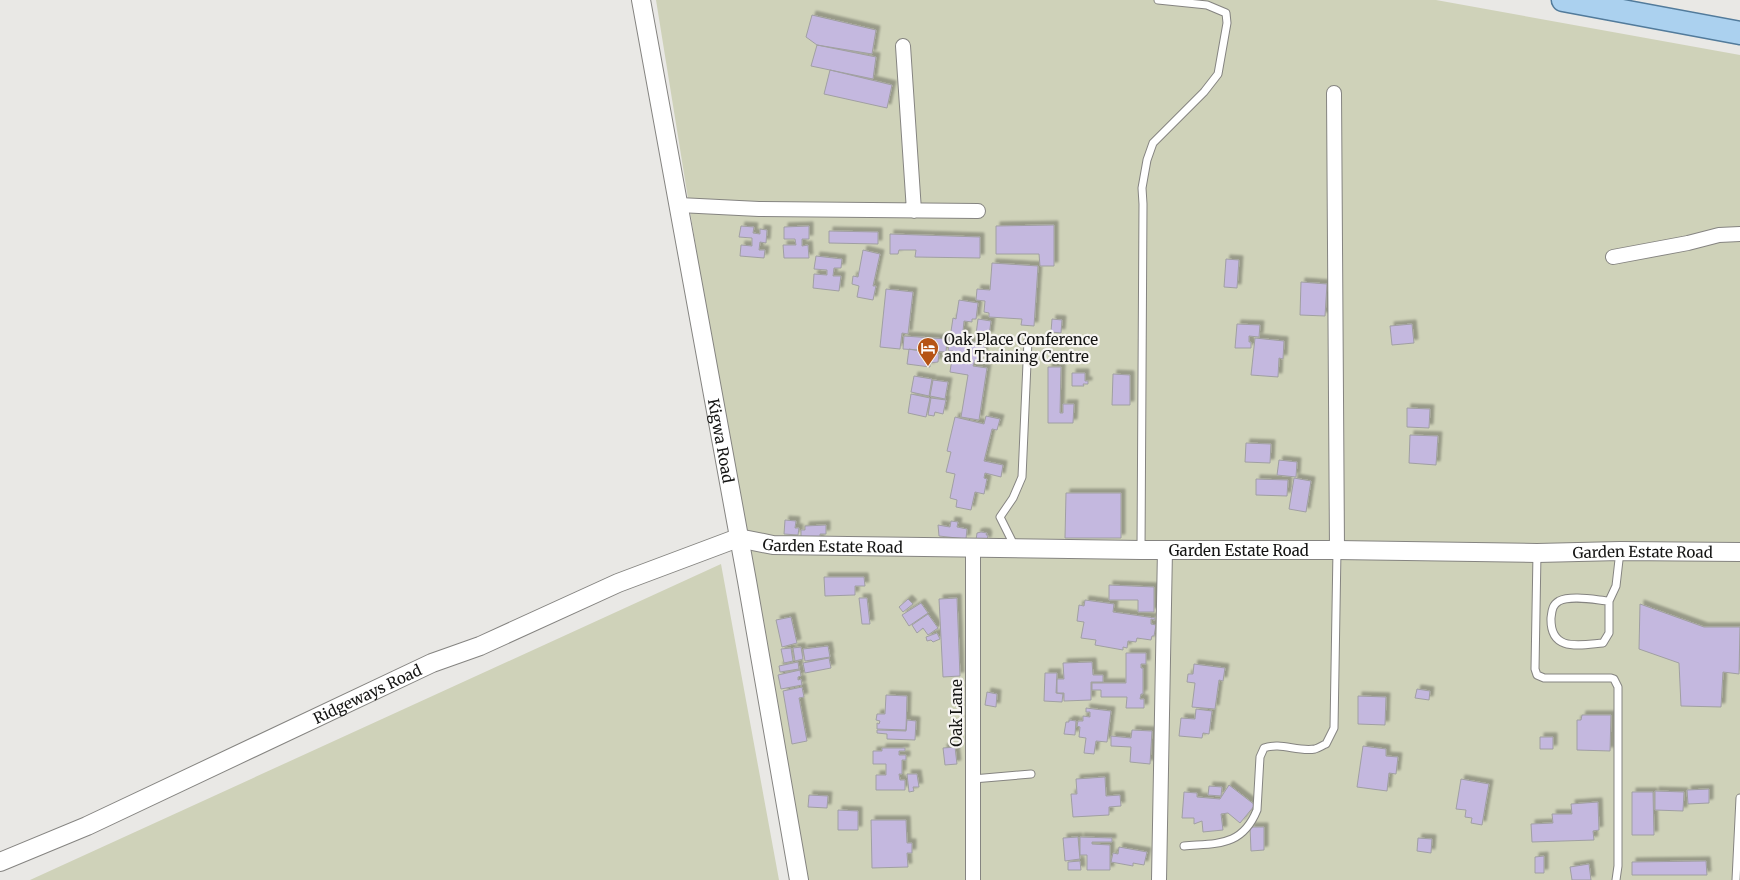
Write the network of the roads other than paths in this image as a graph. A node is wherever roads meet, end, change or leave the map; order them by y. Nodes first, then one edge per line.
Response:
1 (641, 0) edge
2 (1158, 0) edge
3 (1563, 0) edge
4 (1740, 33) edge
5 (903, 46) dead end
6 (1334, 93) dead end
7 (678, 205) junction
8 (914, 211) junction
9 (978, 211) dead end
10 (1740, 234) edge
11 (1612, 257) dead end
12 (1028, 340) dead end
13 (738, 538) junction
14 (973, 547) junction
15 (1165, 549) junction
16 (1141, 550) junction
17 (1337, 550) junction
18 (1620, 551) junction
19 (1740, 552) edge
20 (1538, 553) junction
21 (1609, 601) junction
22 (1031, 774) dead end
23 (972, 779) junction
24 (1740, 798) edge
25 (1184, 846) dead end
26 (0, 862) edge
27 (799, 880) edge
28 (973, 880) edge
29 (1159, 880) edge
30 (1616, 880) edge
31 (1736, 880) edge

1 - 7 street, Kigwa Road
2 - 16 lane
3 - 4 main road
5 - 8 street
6 - 17 street
7 - 8 street
7 - 13 street, Kigwa Road
8 - 9 street
10 - 11 street
12 - 14 lane
13 - 14 street, Garden Estate Road
13 - 26 street, Ridgeways Road
13 - 27 street, Kigwa Road
14 - 16 street, Garden Estate Road
14 - 23 street, Oak Lane
15 - 16 street, Garden Estate Road
15 - 17 street, Garden Estate Road
15 - 29 street
17 - 20 street, Garden Estate Road
17 - 25 lane
18 - 19 street, Garden Estate Road
18 - 20 street, Garden Estate Road
18 - 21 lane
20 - 30 lane
21 - 21 lane
22 - 23 lane
23 - 28 street, Oak Lane
24 - 31 lane

